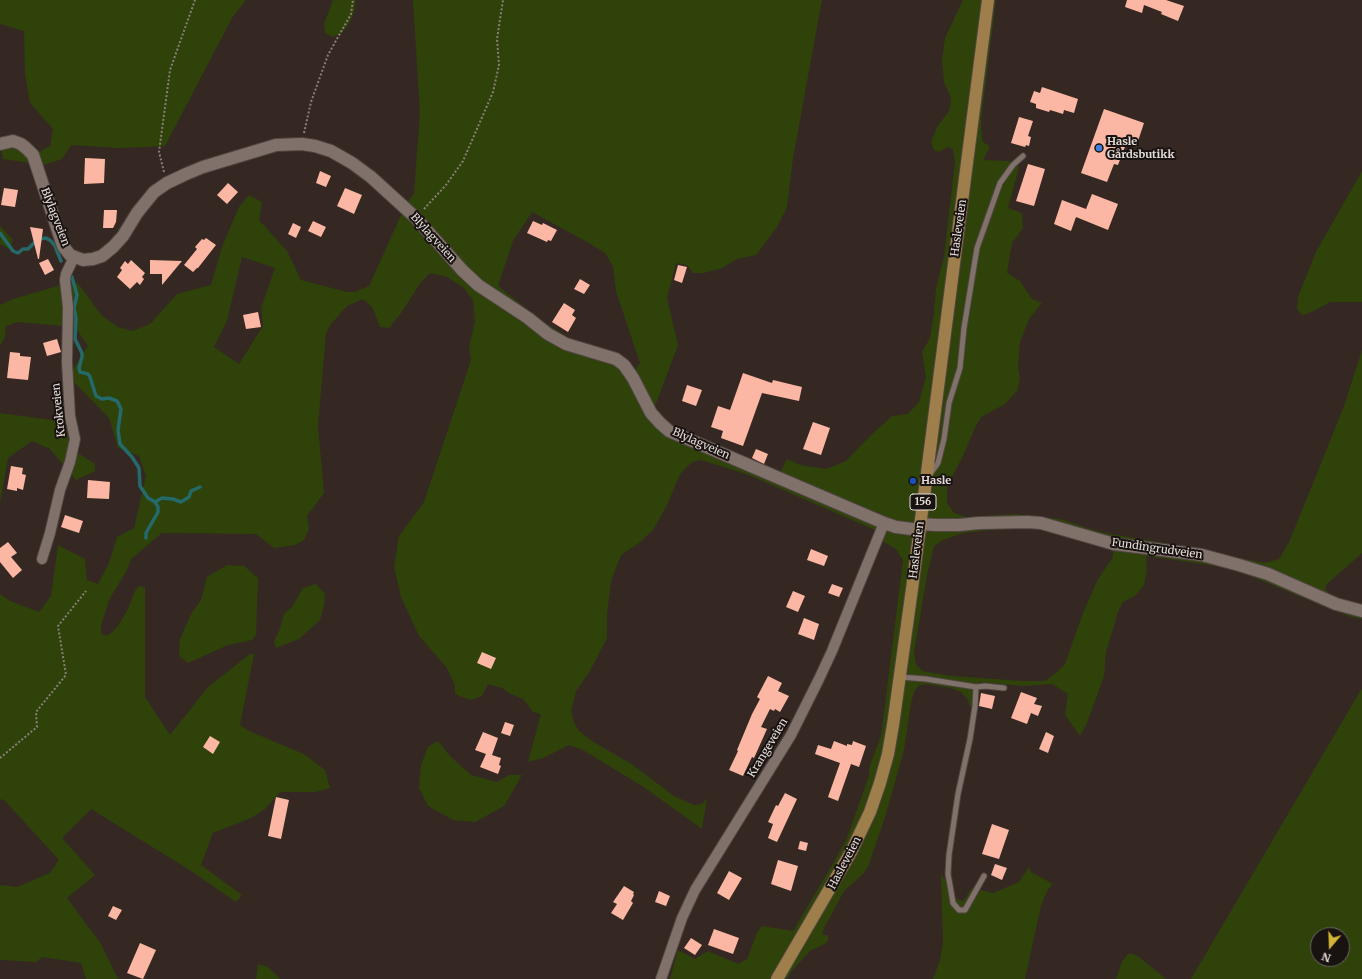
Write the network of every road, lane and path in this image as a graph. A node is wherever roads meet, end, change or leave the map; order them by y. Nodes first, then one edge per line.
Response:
1 (195, 0) edge
2 (354, 0) edge
3 (503, 0) edge
4 (988, 0) edge
5 (0, 144) edge
6 (302, 144) junction
7 (1022, 156) dead end
8 (167, 183) junction
9 (416, 218) junction
10 (74, 257) junction
11 (926, 480) junction
12 (884, 523) junction
13 (920, 527) junction
14 (42, 560) dead end
15 (86, 591) dead end
16 (1362, 611) edge
17 (900, 677) junction
18 (976, 687) junction
19 (1004, 688) dead end
20 (0, 758) edge
21 (984, 876) dead end
22 (661, 979) edge
23 (777, 979) edge

1 - 8 path
2 - 6 path
3 - 9 path
4 - 11 main road, Hasleveien / 156
5 - 10 street, Blylagveien
6 - 8 street, Blylagveien
6 - 9 street, Blylagveien
7 - 11 lane
8 - 10 street, Blylagveien
9 - 12 street, Blylagveien
10 - 14 street, Krokveien
11 - 13 main road, Hasleveien / 156
12 - 13 street, Blylagveien
12 - 22 street, Krangeveien
13 - 16 street, Fundingrudveien
13 - 17 main road, Hasleveien / 156
15 - 20 path
17 - 18 lane
17 - 23 main road, Hasleveien / 156
18 - 19 lane
18 - 21 lane

